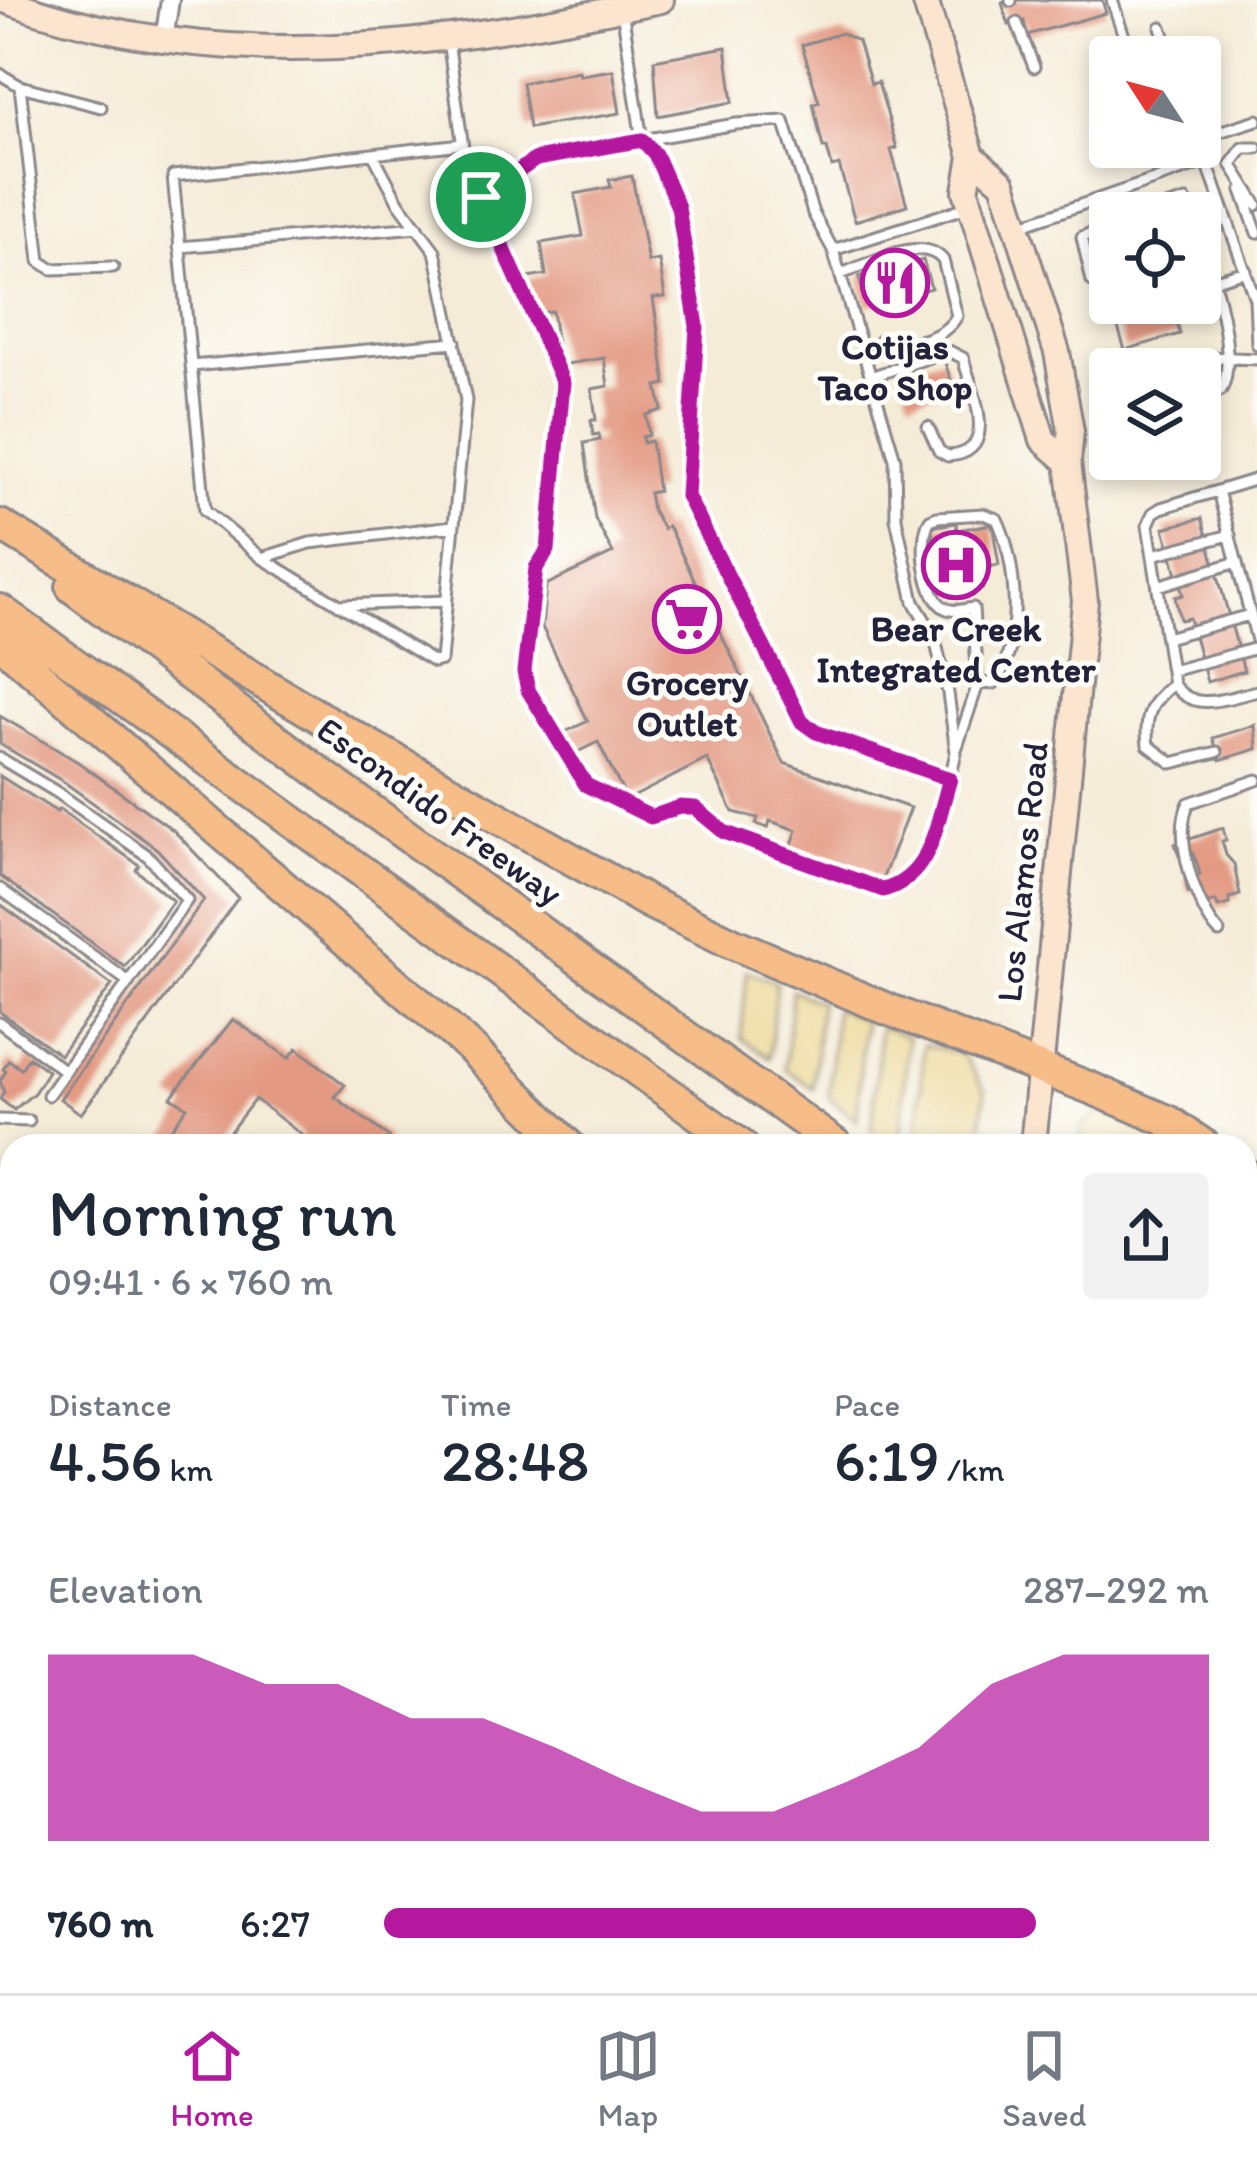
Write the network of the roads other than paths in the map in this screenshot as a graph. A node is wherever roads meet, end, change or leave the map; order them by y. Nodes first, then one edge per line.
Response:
1 (4, 0) edge
2 (170, 0) edge
3 (661, 0) edge
4 (926, 0) edge
5 (1112, 0) edge
6 (622, 8) junction
7 (1017, 23) dead end
8 (1160, 28) dead end
9 (1124, 36) edge
10 (1163, 36) edge
11 (164, 40) junction
12 (448, 40) junction
13 (1034, 67) dead end
14 (0, 74) edge
15 (20, 86) junction
16 (101, 107) dead end
17 (1257, 120) edge
18 (1221, 133) edge
19 (642, 140) junction
20 (462, 144) junction
21 (1257, 148) edge
22 (374, 156) junction
23 (972, 156) junction
24 (1189, 168) edge
25 (1208, 168) edge
26 (1241, 184) junction
27 (481, 197) junction
28 (971, 206) junction
29 (1257, 206) edge
30 (418, 227) junction
31 (1017, 227) junction
32 (1257, 233) edge
33 (1089, 234) edge
34 (179, 247) junction
35 (833, 250) junction
36 (113, 267) dead end
37 (1089, 270) edge
38 (1246, 272) junction
39 (841, 274) junction
40 (1221, 278) edge
41 (1256, 309) edge
42 (1221, 323) edge
43 (881, 339) dead end
44 (454, 343) junction
45 (1257, 344) edge
46 (1221, 358) edge
47 (1226, 359) junction
48 (1257, 359) edge
49 (191, 366) junction
50 (870, 377) junction
51 (1221, 390) edge
52 (928, 427) dead end
53 (1068, 462) junction
54 (1257, 479) edge
55 (1218, 491) junction
56 (0, 525) edge
57 (454, 526) junction
58 (0, 534) edge
59 (1229, 535) junction
60 (1153, 555) junction
61 (262, 558) junction
62 (1237, 562) junction
63 (1158, 586) junction
64 (446, 601) junction
65 (339, 605) junction
66 (0, 610) edge
67 (1250, 615) junction
68 (1166, 638) junction
69 (0, 642) edge
70 (1257, 644) edge
71 (1171, 671) junction
72 (1173, 684) junction
73 (978, 685) junction
74 (1257, 691) edge
75 (956, 752) junction
76 (1217, 752) dead end
77 (0, 758) edge
78 (950, 779) junction
79 (1257, 781) edge
80 (0, 889) edge
81 (1219, 932) dead end
82 (129, 982) junction
83 (0, 1023) edge
84 (1039, 1069) junction
85 (65, 1071) junction
86 (48, 1095) dead end
87 (0, 1120) edge
88 (29, 1121) dead end
89 (556, 1134) edge
90 (725, 1134) edge
91 (821, 1134) edge
92 (1034, 1134) edge
93 (1187, 1134) edge

1 - 11 main road
2 - 11 street
3 - 6 main road
4 - 23 main road, Los Alamos Road
5 - 9 lane
6 - 12 main road
6 - 19 lane
7 - 13 lane
8 - 10 lane
11 - 12 main road
12 - 20 lane
14 - 15 lane
15 - 16 lane
15 - 36 lane
17 - 18 lane
19 - 27 lane
19 - 35 lane
19 - 78 lane
20 - 22 lane
20 - 27 lane
21 - 26 lane
22 - 30 lane
22 - 34 lane
23 - 28 main road, Los Alamos Road
23 - 31 main road, Los Alamos Road
24 - 31 lane
25 - 38 lane
26 - 29 lane
26 - 32 lane
27 - 78 lane
28 - 35 lane
28 - 53 main road, Los Alamos Road
30 - 34 lane
30 - 44 lane
31 - 53 main road, Los Alamos Road
33 - 37 lane
34 - 49 lane
35 - 39 lane
38 - 40 lane
38 - 41 lane
39 - 43 lane
39 - 50 lane
41 - 45 lane
42 - 47 lane
44 - 49 lane
44 - 57 lane
46 - 47 lane
47 - 48 lane
47 - 51 lane
49 - 61 lane
50 - 52 lane
50 - 75 lane
53 - 84 main road, Los Alamos Road
54 - 55 lane
55 - 59 lane
55 - 60 lane
56 - 84 highway
57 - 61 lane
57 - 64 lane
58 - 91 highway, Escondido Freeway
59 - 60 lane
59 - 62 lane
60 - 63 lane
61 - 65 lane
62 - 63 lane
62 - 67 lane
63 - 68 lane
64 - 65 lane
64 - 65 lane
66 - 90 highway
67 - 68 lane
67 - 70 lane
68 - 71 lane
69 - 89 highway
70 - 71 lane
71 - 72 lane
72 - 74 lane
72 - 76 lane
73 - 73 lane
73 - 75 lane
75 - 78 lane
77 - 82 lane
79 - 81 lane
80 - 82 lane
82 - 85 lane
83 - 85 lane
84 - 92 main road, Los Alamos Road
84 - 93 highway
85 - 86 lane
87 - 88 lane

